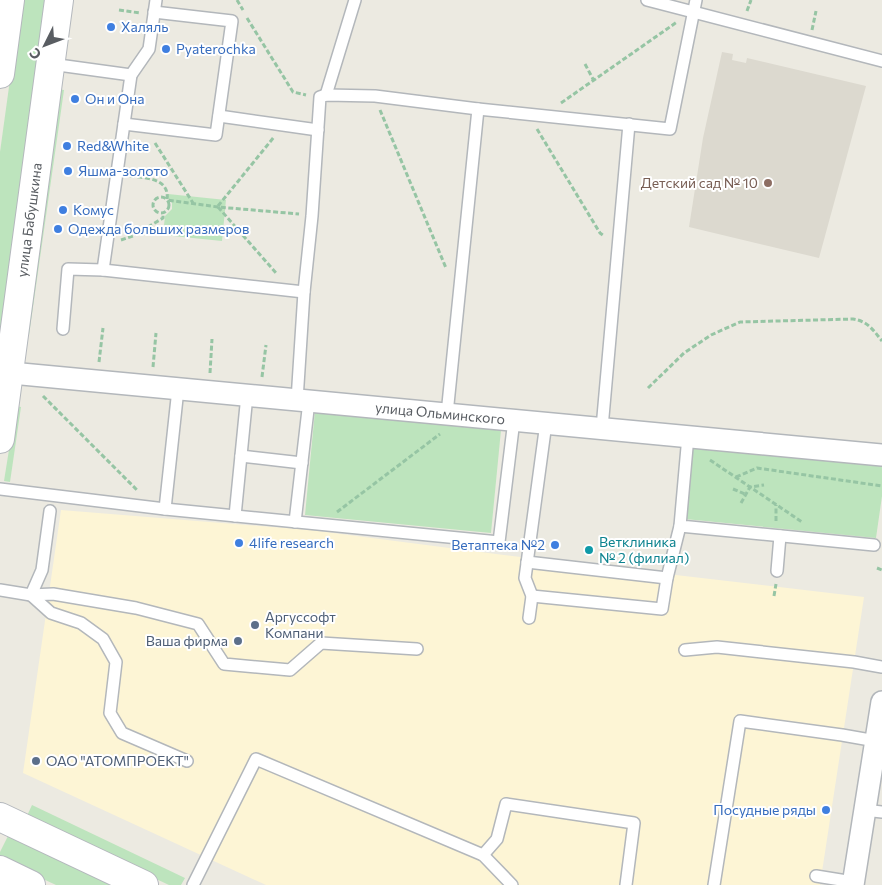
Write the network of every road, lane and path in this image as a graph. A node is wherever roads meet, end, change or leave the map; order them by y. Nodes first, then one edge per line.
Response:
1 (59, 0) edge
2 (237, 0) edge
3 (355, 0) edge
4 (647, 0) edge
5 (696, 0) edge
6 (6, 6) edge
7 (155, 9) edge
8 (119, 10) dead end
9 (694, 12) junction
10 (882, 61) edge
11 (50, 64) junction
12 (585, 64) dead end
13 (0, 74) edge
14 (131, 75) junction
15 (594, 81) junction
16 (290, 87) dead end
17 (326, 95) junction
18 (375, 96) junction
19 (478, 109) junction
20 (537, 115) junction
21 (219, 116) junction
22 (124, 124) junction
23 (629, 124) junction
24 (145, 126) junction
25 (318, 130) junction
26 (272, 141) dead end
27 (117, 174) junction
28 (167, 200) junction
29 (194, 203) junction
30 (218, 207) junction
31 (163, 214) junction
32 (312, 216) junction
33 (107, 245) junction
34 (618, 246) junction
35 (104, 270) junction
36 (461, 283) junction
37 (304, 292) junction
38 (103, 328) dead end
39 (63, 329) dead end
40 (156, 333) dead end
41 (212, 339) dead end
42 (882, 341) edge
43 (266, 345) dead end
44 (4, 373) edge
45 (97, 381) junction
46 (151, 386) junction
47 (648, 388) dead end
48 (178, 389) junction
49 (208, 391) junction
50 (37, 393) dead end
51 (254, 395) junction
52 (303, 400) junction
53 (447, 414) junction
54 (514, 420) junction
55 (546, 423) junction
56 (602, 428) junction
57 (0, 439) edge
58 (687, 446) junction
59 (882, 455) edge
60 (241, 456) junction
61 (302, 463) junction
62 (736, 478) junction
63 (764, 485) dead end
64 (882, 486) edge
65 (750, 487) junction
66 (733, 488) dead end
67 (0, 489) edge
68 (745, 494) junction
69 (741, 503) dead end
70 (160, 508) junction
71 (50, 511) dead end
72 (235, 516) junction
73 (295, 522) junction
74 (320, 524) junction
75 (680, 526) junction
76 (780, 536) junction
77 (829, 540) junction
78 (874, 545) dead end
79 (527, 562) junction
80 (877, 568) dead end
81 (882, 570) edge
82 (777, 571) dead end
83 (667, 578) junction
84 (0, 590) edge
85 (31, 595) junction
86 (532, 596) junction
87 (529, 618) dead end
88 (417, 649) dead end
89 (685, 650) dead end
90 (882, 668) edge
91 (882, 702) edge
92 (876, 741) junction
93 (186, 761) dead end
94 (873, 811) edge
95 (0, 817) edge
96 (482, 855) junction
97 (0, 870) edge
98 (816, 876) dead end
99 (853, 884) edge
100 (31, 885) edge
101 (144, 885) edge
102 (193, 885) edge
103 (512, 885) edge
104 (626, 885) edge
105 (714, 885) edge

1 - 11 street, улица Бабушкина
2 - 16 path
3 - 17 lane
4 - 9 lane
5 - 9 lane
6 - 13 street
7 - 8 path
7 - 14 lane
7 - 21 lane
9 - 10 lane
9 - 15 path
9 - 23 lane
11 - 14 lane
11 - 44 street, улица Бабушкина
12 - 15 path
14 - 22 lane
15 - 20 path
17 - 18 lane
17 - 25 lane
18 - 19 lane
18 - 36 path
19 - 20 lane
19 - 36 lane
20 - 23 lane
20 - 34 path
21 - 24 lane
21 - 25 lane
22 - 24 lane
22 - 27 lane
23 - 34 lane
24 - 29 path
25 - 32 lane
26 - 30 path
27 - 28 path
27 - 33 lane
28 - 29 path
28 - 31 path
28 - 31 path
29 - 30 path
30 - 32 path
30 - 37 path
31 - 33 path
32 - 37 lane
33 - 35 lane
34 - 56 lane
35 - 37 lane
35 - 39 lane
36 - 53 lane
37 - 52 lane
38 - 45 path
40 - 46 path
41 - 49 path
42 - 47 path
43 - 51 path
44 - 45 street, улица Ольминского
44 - 57 street, улица Бабушкина
45 - 46 street, улица Ольминского
46 - 48 street, улица Ольминского
48 - 49 street, улица Ольминского
48 - 70 lane
49 - 51 street, улица Ольминского
50 - 70 path
51 - 52 street, улица Ольминского
51 - 60 lane
52 - 53 street, улица Ольминского
52 - 61 lane
53 - 54 street, улица Ольминского
53 - 74 path
54 - 55 street, улица Ольминского
54 - 74 lane
55 - 56 street, улица Ольминского
55 - 79 lane
56 - 58 street, улица Ольминского
58 - 59 street, улица Ольминского
58 - 62 path
58 - 75 lane
60 - 61 lane
60 - 72 lane
61 - 73 lane
62 - 64 path
62 - 65 path
63 - 65 path
65 - 68 path
65 - 77 path
66 - 68 path
67 - 70 lane
68 - 69 path
70 - 72 lane
71 - 85 lane
72 - 73 lane
73 - 74 lane
75 - 76 lane
75 - 83 lane
76 - 77 lane
76 - 82 lane
77 - 78 lane
79 - 83 lane
79 - 86 lane
80 - 81 path
83 - 86 lane
84 - 85 lane
85 - 88 lane
85 - 93 lane
86 - 87 lane
89 - 90 lane
91 - 92 street
92 - 94 street
92 - 105 lane
94 - 99 street
95 - 101 street
96 - 102 lane
96 - 103 lane
96 - 104 lane
97 - 100 street
98 - 99 lane

